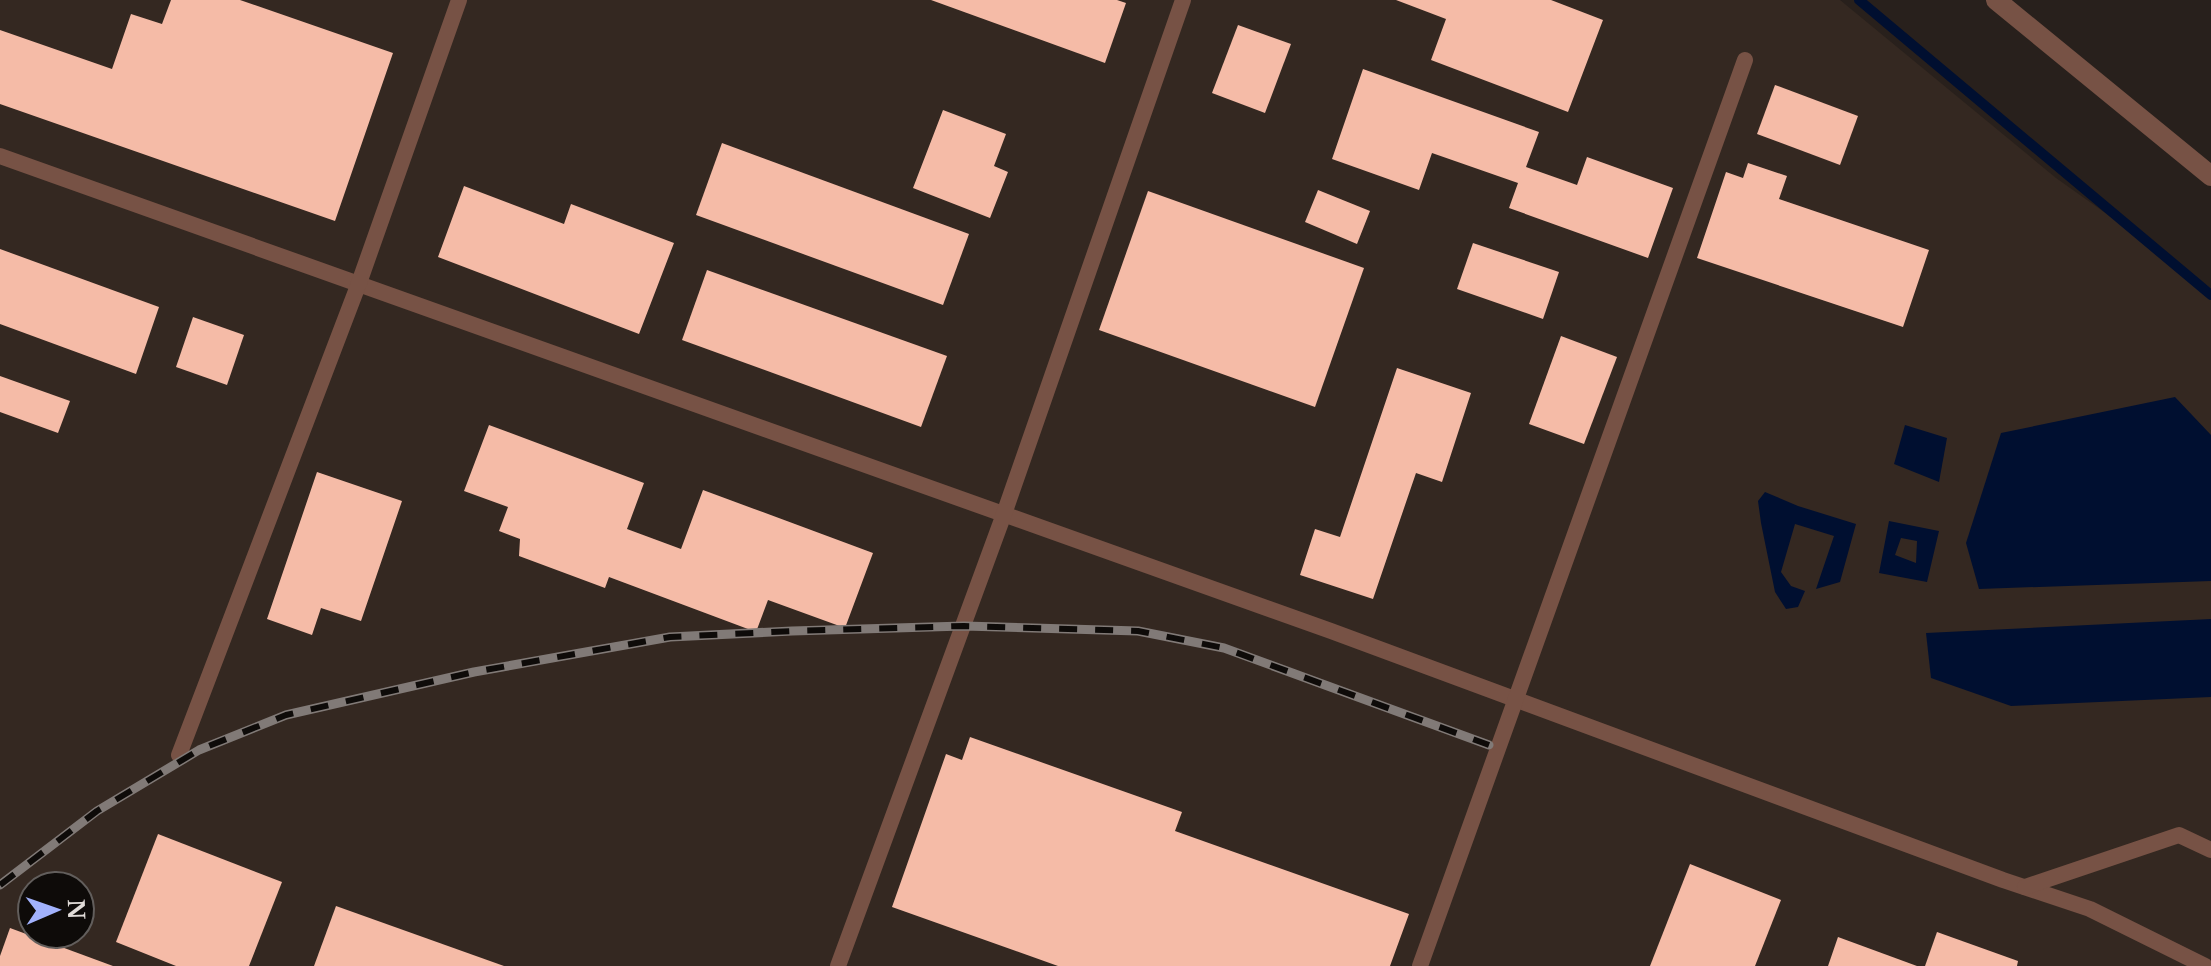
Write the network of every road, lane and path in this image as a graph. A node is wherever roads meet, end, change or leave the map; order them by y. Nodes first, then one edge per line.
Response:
1 (459, 0) edge
2 (1183, 0) edge
3 (1996, 0) edge
4 (1745, 60) dead end
5 (0, 156) edge
6 (2211, 176) edge
7 (359, 283) junction
8 (1004, 514) junction
9 (1514, 699) junction
10 (179, 755) dead end
11 (2211, 850) edge
12 (2025, 887) junction
13 (838, 966) edge
14 (1420, 966) edge
15 (2205, 966) edge

1 - 7 lane
2 - 8 lane
3 - 6 street
4 - 9 lane
5 - 7 lane
7 - 8 lane
7 - 10 lane
8 - 9 lane
8 - 13 lane
9 - 12 lane
9 - 14 lane
11 - 12 lane
12 - 15 lane

